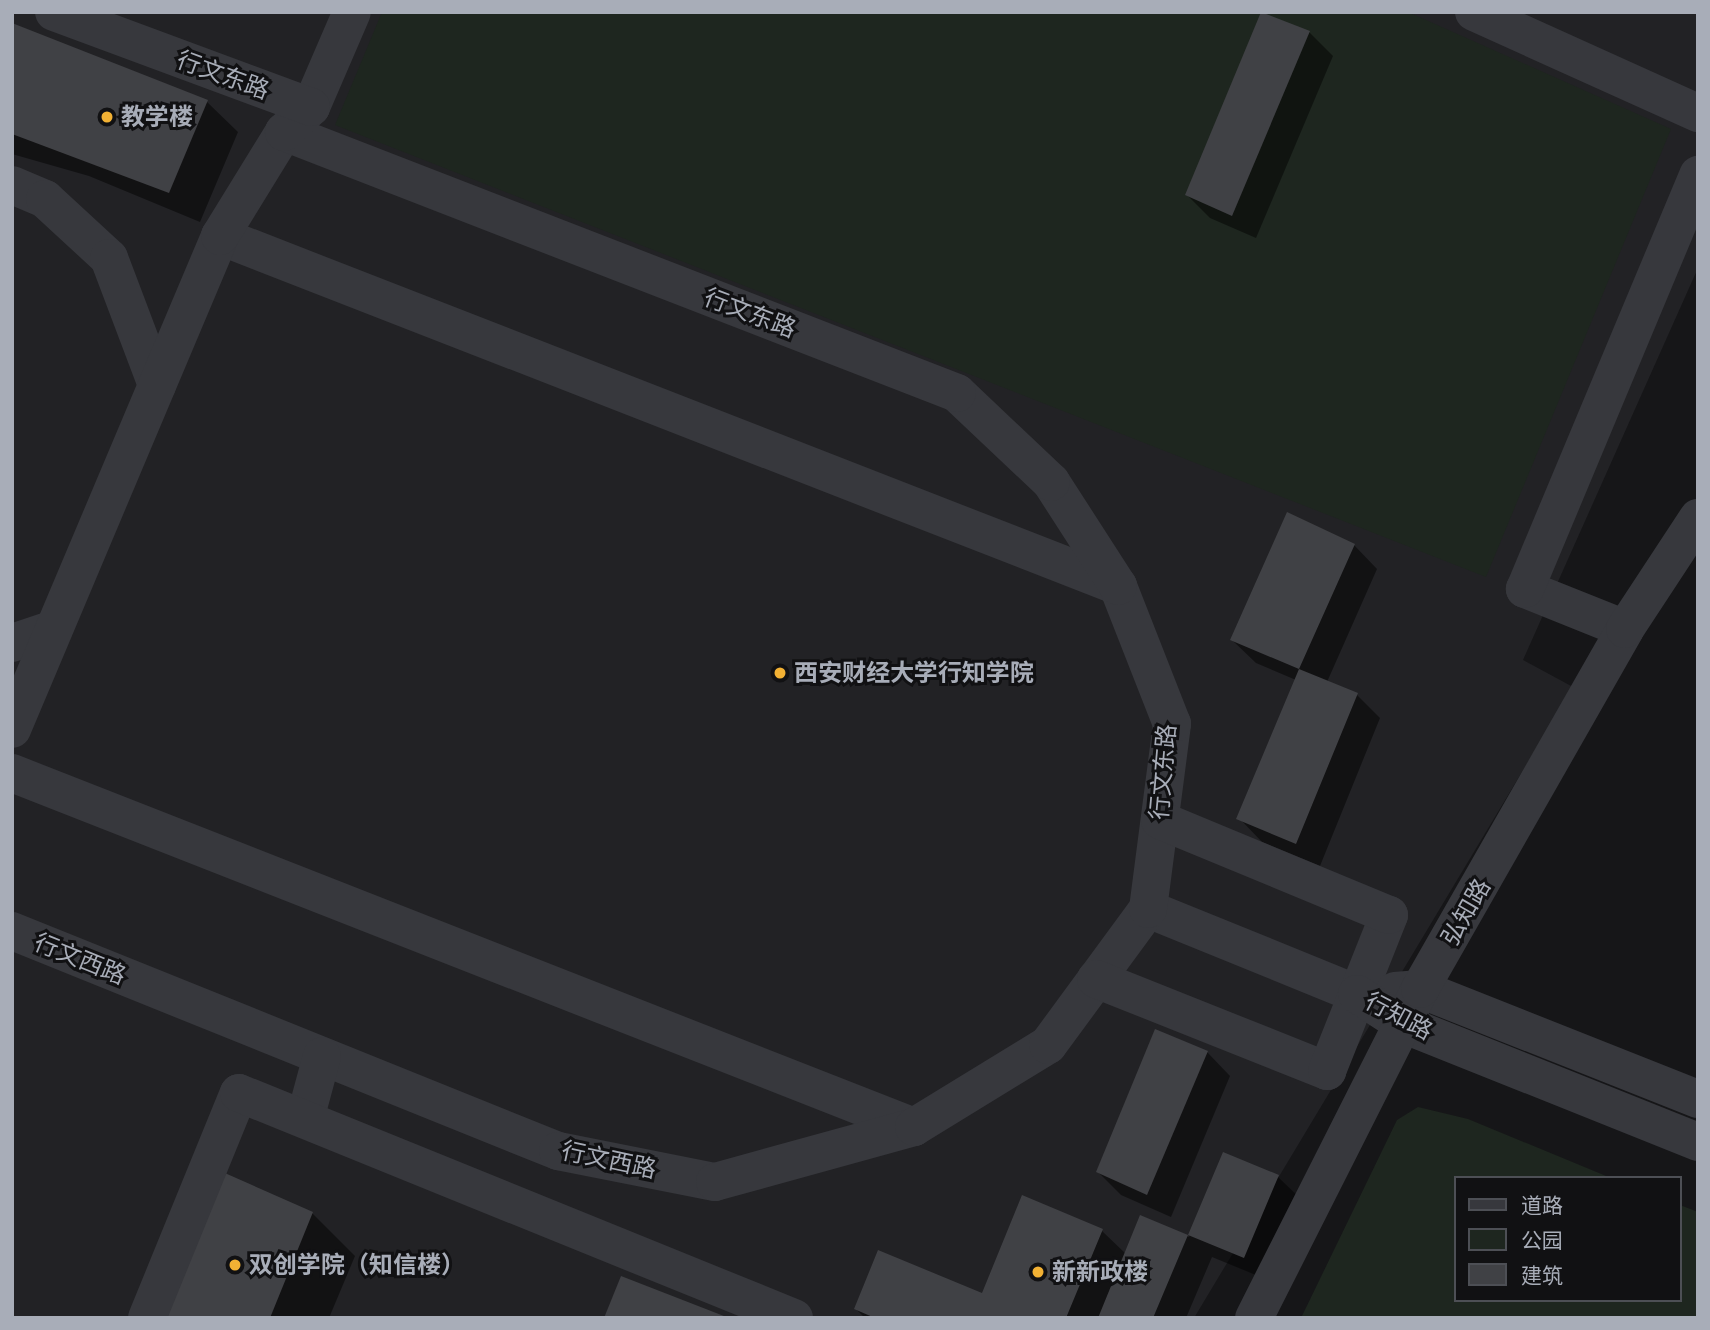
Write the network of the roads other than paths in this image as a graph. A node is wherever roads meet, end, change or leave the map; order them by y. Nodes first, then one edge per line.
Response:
1 (54, 12) edge
2 (352, 12) edge
3 (1474, 12) edge
4 (1698, 113) edge
5 (298, 119) junction
6 (1698, 175) edge
7 (12, 185) edge
8 (220, 236) junction
9 (157, 385) junction
10 (1698, 518) edge
11 (1118, 586) junction
12 (54, 629) junction
13 (1625, 629) junction
14 (12, 643) edge
15 (12, 729) edge
16 (12, 773) edge
17 (1160, 820) junction
18 (1148, 909) junction
19 (12, 932) edge
20 (1097, 979) junction
21 (1420, 989) junction
22 (1357, 994) junction
23 (1403, 1024) junction
24 (322, 1056) junction
25 (1698, 1099) edge
26 (305, 1119) junction
27 (914, 1127) junction
28 (1698, 1142) edge
29 (148, 1318) edge
30 (794, 1318) edge
31 (1254, 1318) edge

1 - 5 street, 行文东路
2 - 5 street
3 - 4 street
5 - 8 street
5 - 11 street, 行文东路
6 - 13 street
7 - 9 street
8 - 9 street
8 - 11 street
9 - 12 street
10 - 13 street, 弘知路
11 - 17 street, 行文东路
12 - 14 street
12 - 15 street
13 - 21 street, 弘知路
16 - 27 street
17 - 18 street, 行文东路
17 - 22 street
18 - 20 street, 行文西路
18 - 22 street
19 - 24 street, 行文西路
20 - 22 street
20 - 27 street, 行文西路
21 - 22 street, 行知路
21 - 23 street, 弘知路
21 - 25 street, 行知路
22 - 23 street, 行知路
23 - 28 street, 行知路
23 - 31 street, 弘知路
24 - 26 street
24 - 27 street, 行文西路
26 - 29 street
26 - 30 street

